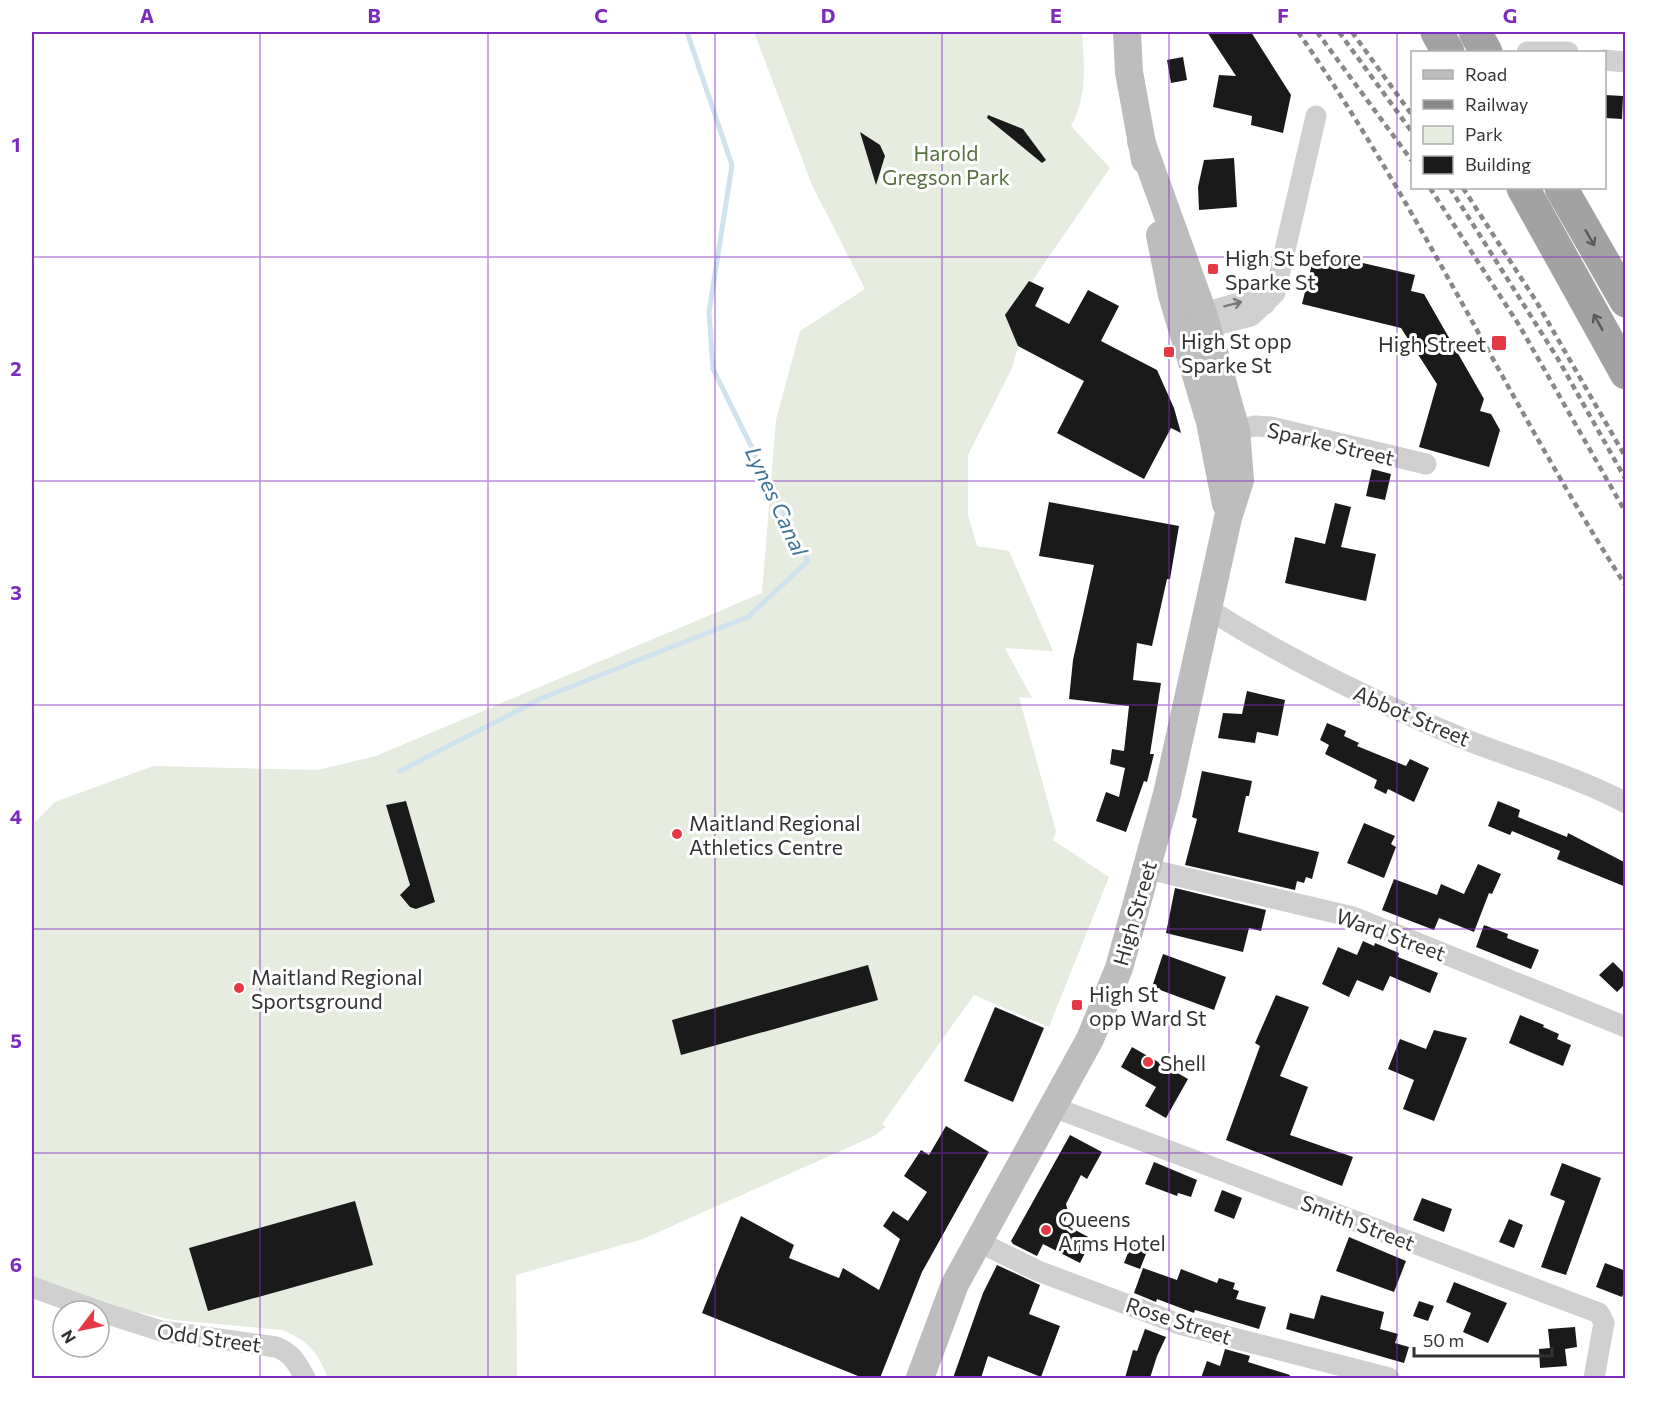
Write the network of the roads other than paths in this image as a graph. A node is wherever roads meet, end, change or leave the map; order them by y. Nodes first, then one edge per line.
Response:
1 (1127, 32) edge
2 (1437, 32) edge
3 (1475, 32) edge
4 (1447, 51) edge
5 (1485, 51) edge
6 (1606, 60) edge
7 (1626, 63) edge
8 (1606, 65) edge
9 (1316, 116) dead end
10 (1141, 141) junction
11 (1524, 189) edge
12 (1562, 189) edge
13 (1161, 240) junction
14 (1626, 301) edge
15 (1201, 321) junction
16 (1626, 373) edge
17 (1223, 426) junction
18 (1426, 464) dead end
19 (1208, 609) junction
20 (1626, 803) edge
21 (1148, 869) junction
22 (1626, 1027) edge
23 (1053, 1107) junction
24 (977, 1241) junction
25 (32, 1287) edge
26 (66, 1299) edge
27 (111, 1315) edge
28 (305, 1378) edge
29 (920, 1378) edge
30 (1389, 1378) edge
31 (1594, 1378) edge

1 - 10 main road, High Street
2 - 4 highway
3 - 5 highway
6 - 7 street
7 - 8 street
9 - 15 street
10 - 13 main road, High Street
10 - 15 main road, High Street
16 -> 11 highway
12 -> 14 highway
13 - 15 main road
13 - 17 main road, High Street
15 - 17 main road
17 - 18 street, Sparke Street
17 - 19 main road, High Street
19 - 20 street, Abbot Street
19 - 21 main road, High Street
21 - 22 street, Ward Street
21 - 23 main road, High Street
23 - 24 main road, High Street
23 - 31 street, Smith Street
24 - 29 main road, High Street
24 - 30 street, Rose Street
25 - 26 street, Odd Street
27 - 28 street, Odd Street

